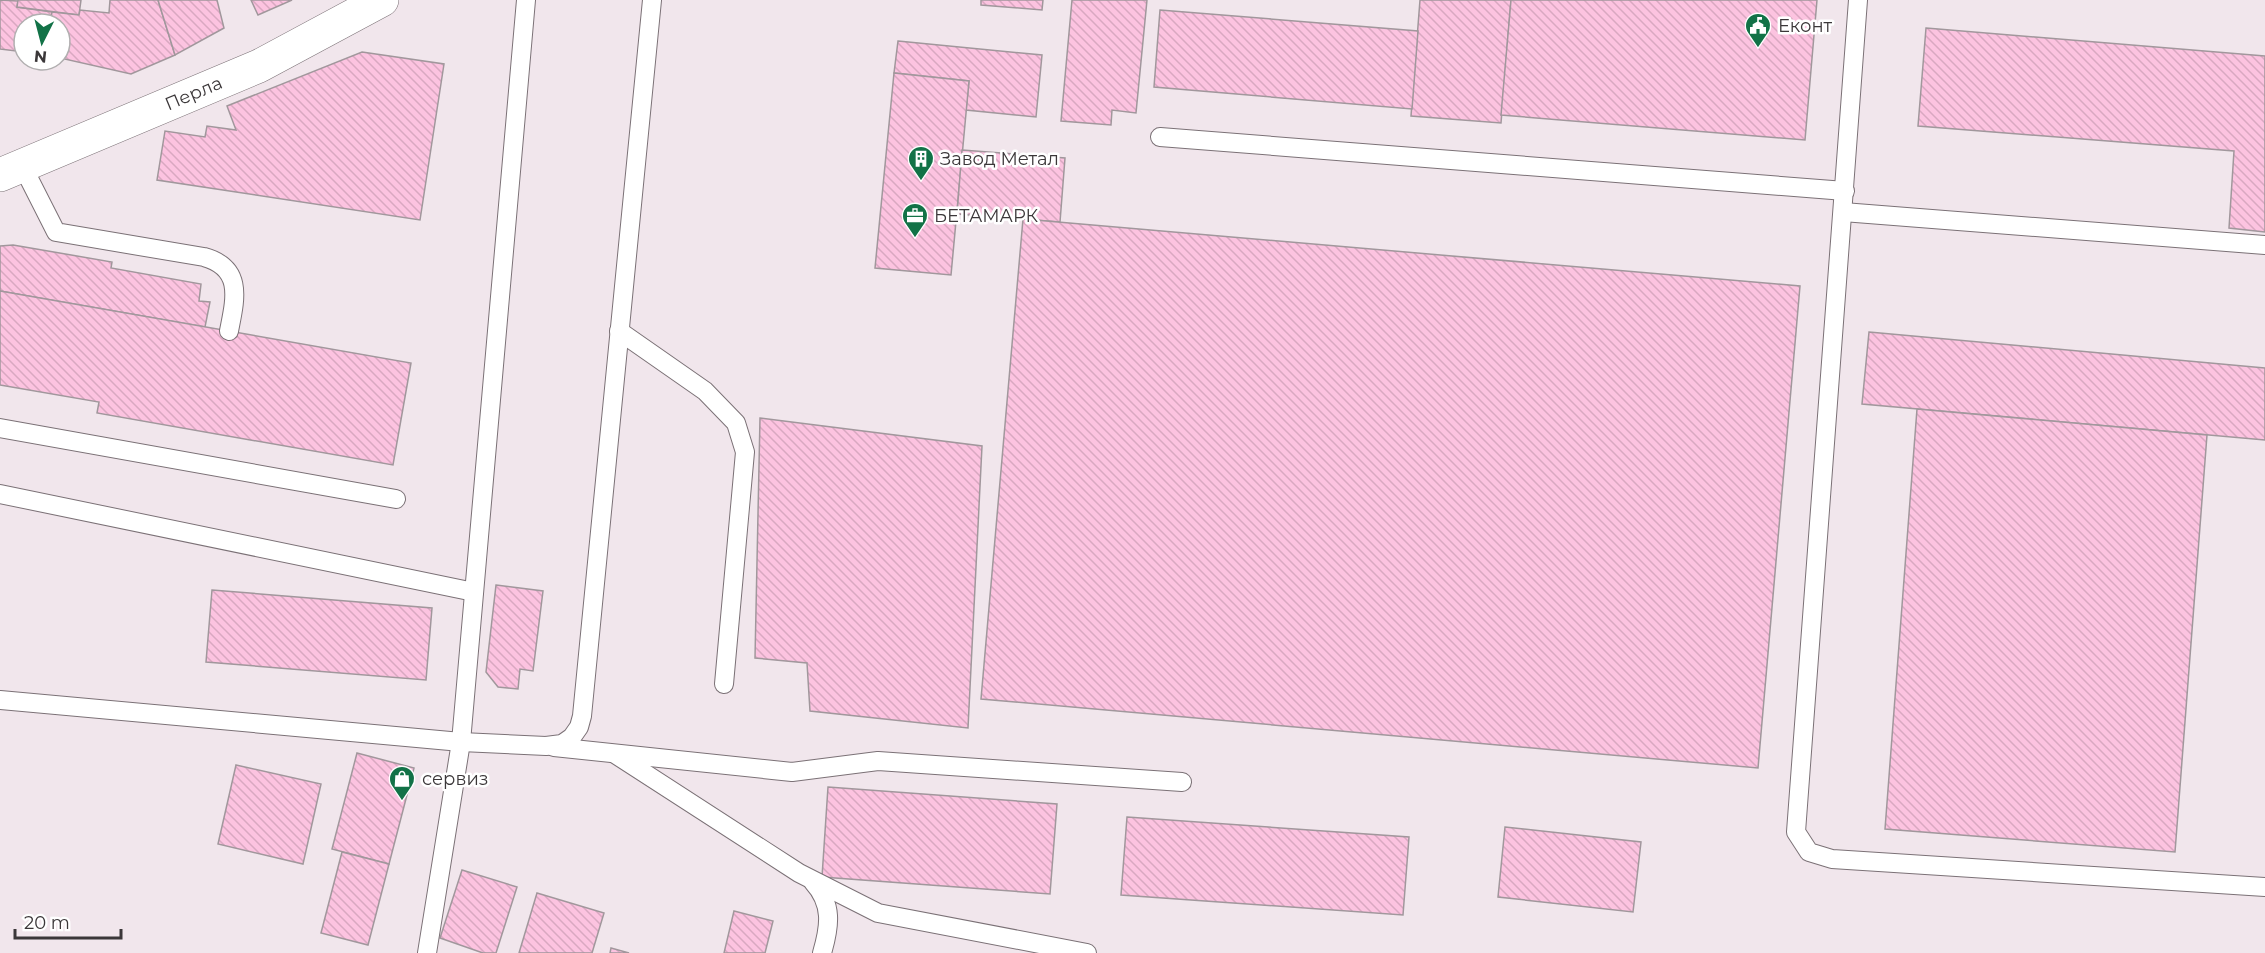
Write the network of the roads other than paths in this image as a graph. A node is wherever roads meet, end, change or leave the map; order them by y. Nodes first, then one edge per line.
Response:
1 (382, 0) edge
2 (526, 0) edge
3 (652, 0) edge
4 (1858, 0) edge
5 (1160, 137) dead end
6 (11, 170) edge
7 (1845, 190) junction
8 (1843, 212) junction
9 (2265, 245) edge
10 (229, 331) dead end
11 (619, 331) junction
12 (0, 428) edge
13 (0, 494) edge
14 (396, 499) dead end
15 (474, 592) junction
16 (724, 684) dead end
17 (0, 700) edge
18 (461, 742) junction
19 (546, 746) junction
20 (611, 752) junction
21 (1182, 782) dead end
22 (799, 873) junction
23 (2265, 887) edge
24 (830, 919) junction
25 (427, 953) edge
26 (822, 953) edge
27 (836, 953) edge
28 (1087, 953) edge

1 - 6 street, Перла
2 - 15 lane
3 - 11 lane
4 - 7 lane
5 - 7 lane
6 - 10 lane
7 - 8 lane
8 - 9 lane
8 - 23 lane
11 - 16 lane
11 - 19 lane
12 - 14 lane
13 - 15 lane
15 - 18 lane
17 - 18 lane
18 - 19 lane
18 - 25 lane
19 - 20 lane
20 - 21 lane
20 - 22 lane
22 - 24 lane
22 - 28 lane
24 - 26 lane
24 - 27 lane

